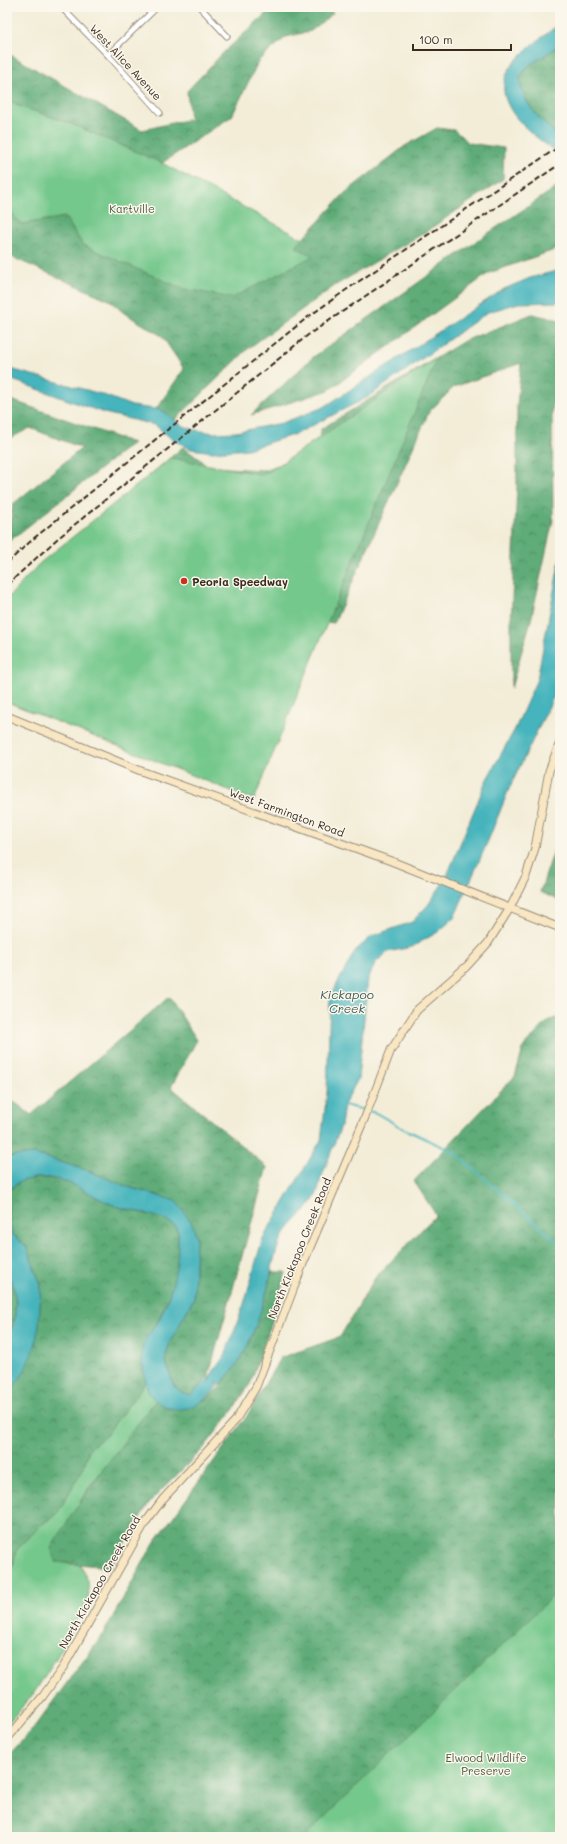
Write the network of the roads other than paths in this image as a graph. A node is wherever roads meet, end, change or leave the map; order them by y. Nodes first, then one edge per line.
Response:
1 (61, 7) edge
2 (157, 7) edge
3 (200, 7) edge
4 (227, 36) dead end
5 (108, 55) junction
6 (160, 113) dead end
7 (7, 716) edge
8 (560, 742) edge
9 (510, 908) junction
10 (560, 928) edge
11 (7, 1739) edge

1 - 5 street, West Alice Avenue
2 - 5 street
3 - 4 street
5 - 6 street, West Alice Avenue
7 - 9 main road, West Farmington Road
8 - 9 main road, North Kickapoo Creek Road
9 - 10 main road, West Farmington Road
9 - 11 main road, North Kickapoo Creek Road

